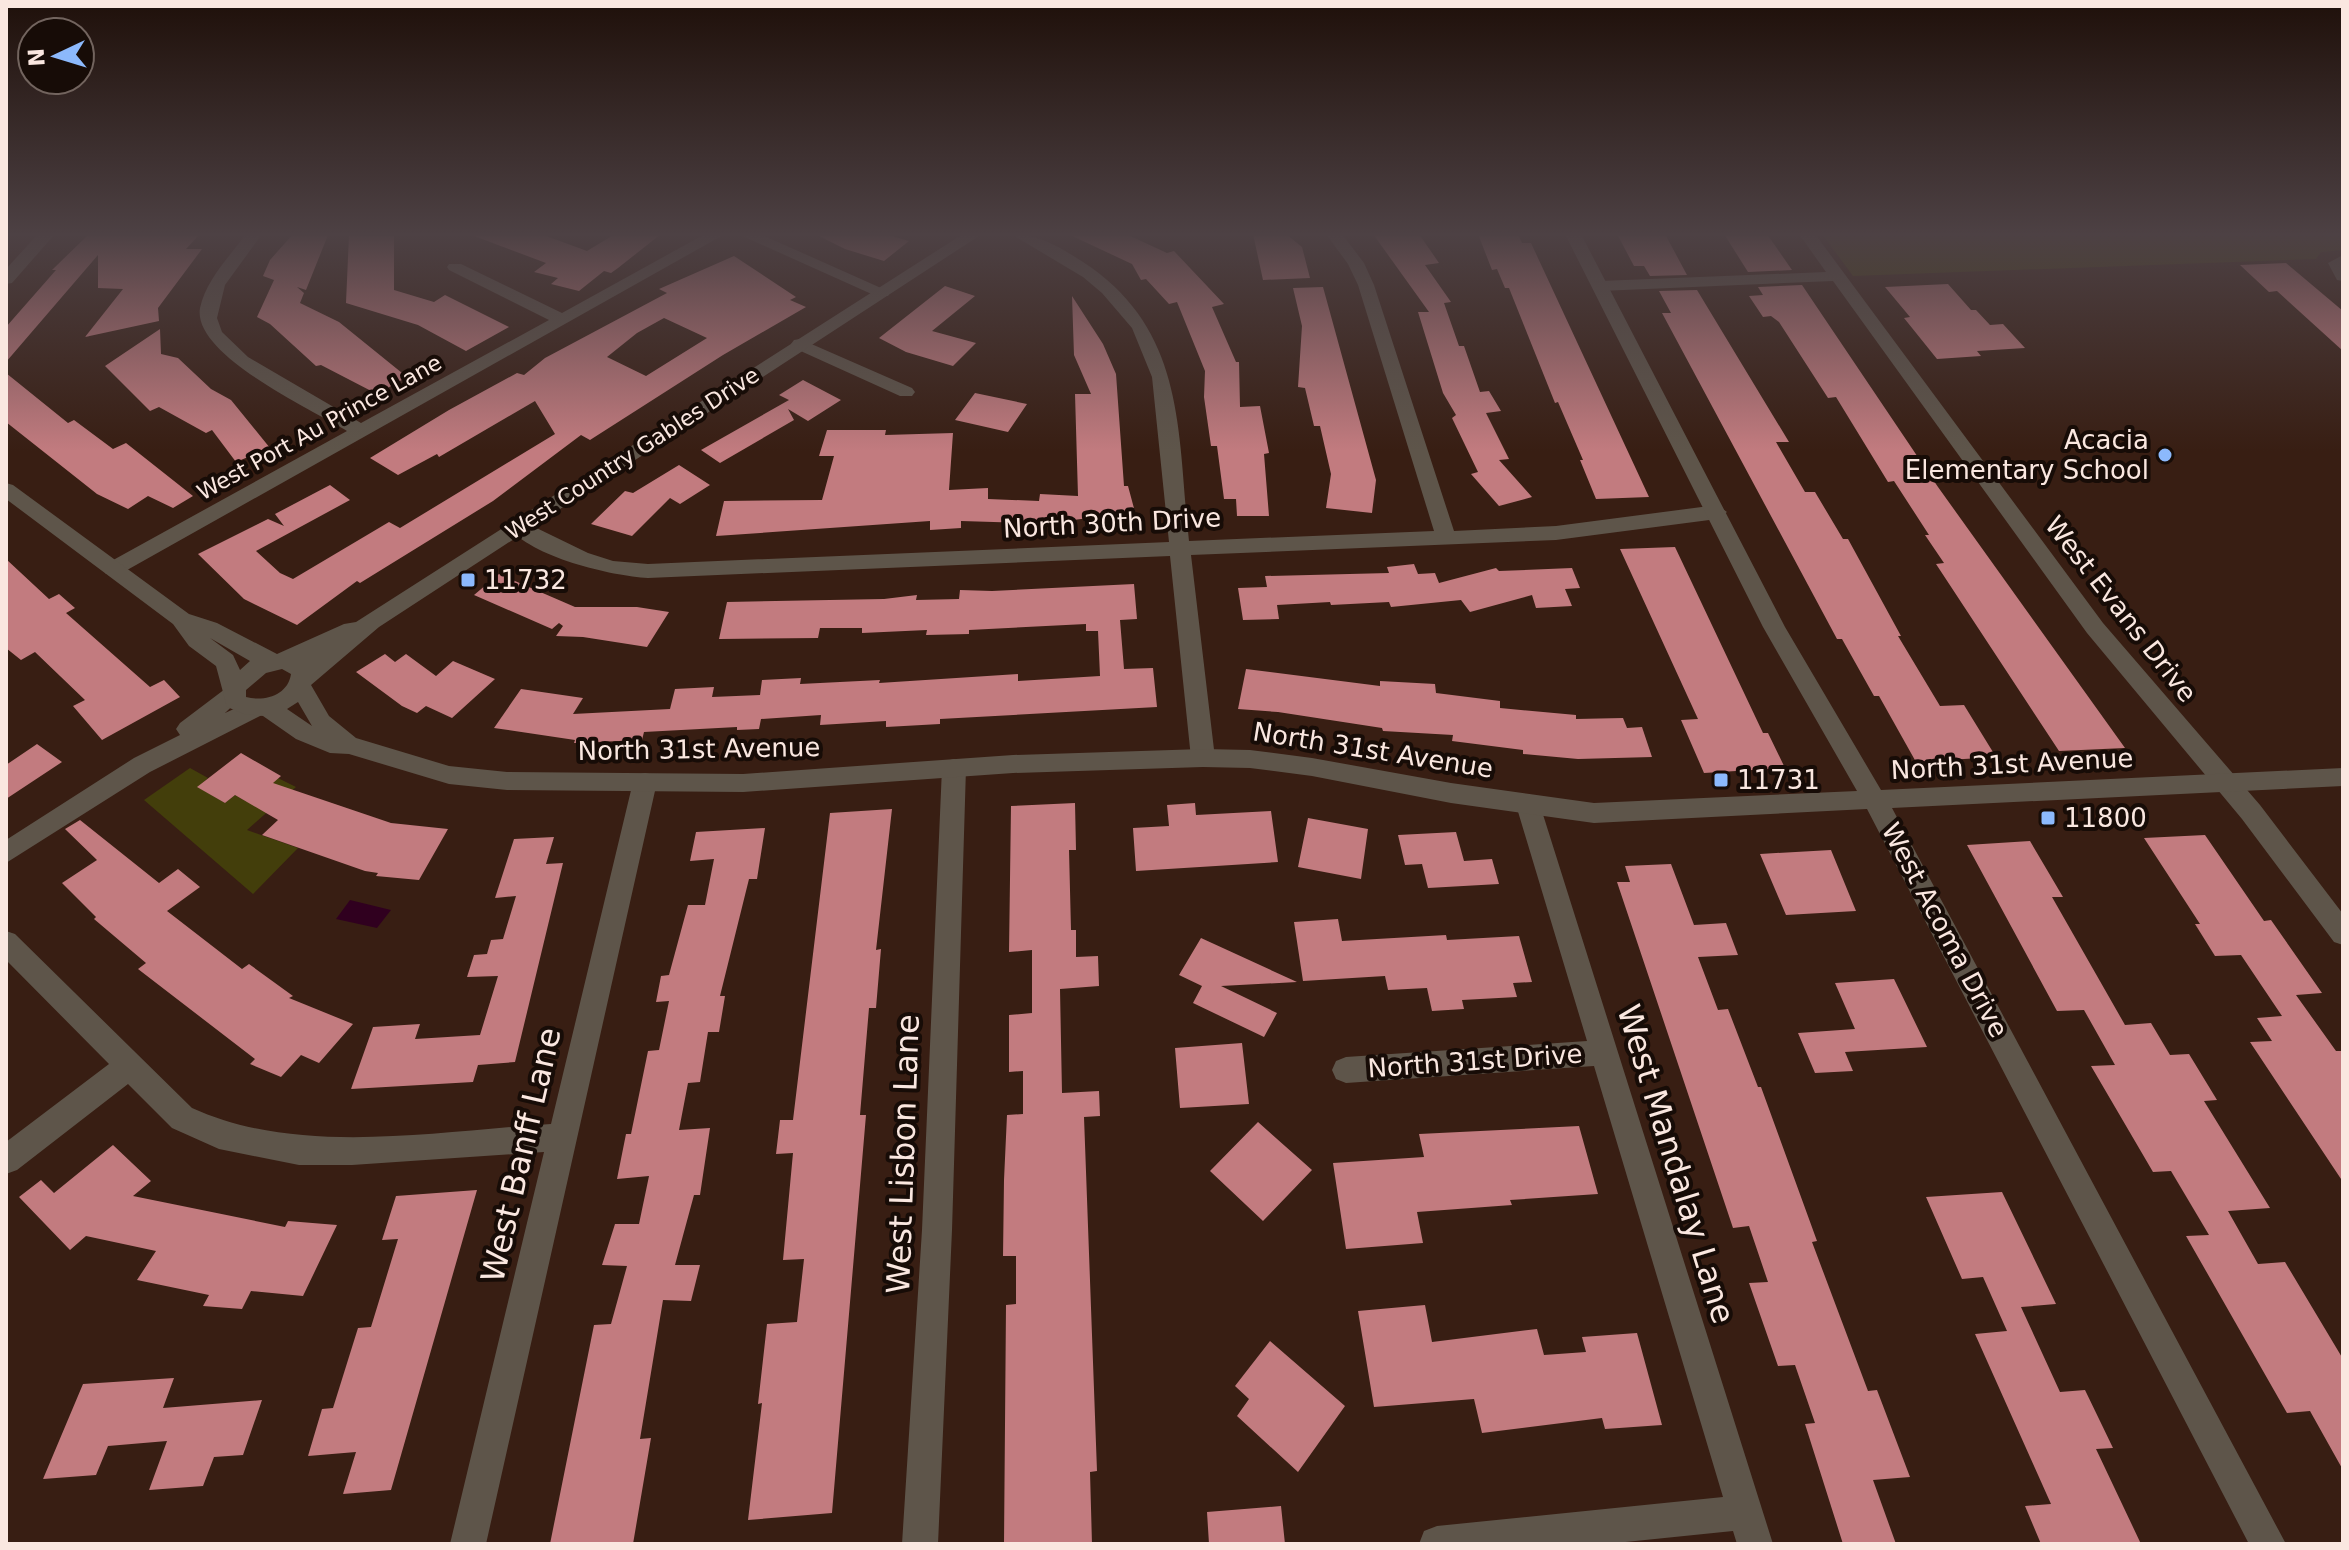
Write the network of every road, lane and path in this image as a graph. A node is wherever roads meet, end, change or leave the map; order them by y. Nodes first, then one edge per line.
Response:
1 (209, 306) edge
2 (535, 306) edge
3 (587, 306) edge
4 (859, 306) edge
5 (1126, 306) edge
6 (1373, 306) edge
7 (1611, 306) edge
8 (1861, 306) edge
9 (563, 320) junction
10 (800, 344) junction
11 (906, 392) dead end
12 (361, 431) junction
13 (6, 489) edge
14 (1717, 512) junction
15 (518, 526) junction
16 (1446, 538) junction
17 (1179, 548) junction
18 (113, 569) junction
19 (181, 619) junction
20 (371, 622) junction
21 (276, 662) junction
22 (302, 682) junction
23 (234, 691) junction
24 (261, 708) junction
25 (350, 745) junction
26 (1203, 758) junction
27 (142, 765) junction
28 (954, 768) junction
29 (2343, 777) edge
30 (645, 782) junction
31 (2227, 783) junction
32 (1875, 801) junction
33 (1528, 805) junction
34 (6, 853) edge
35 (2343, 934) edge
36 (6, 942) edge
37 (1604, 1053) junction
38 (129, 1066) junction
39 (1346, 1070) dead end
40 (562, 1137) junction
41 (6, 1160) edge
42 (1750, 1528) edge
43 (468, 1544) edge
44 (920, 1544) edge
45 (1437, 1544) edge
46 (2268, 1544) edge

1 - 12 street
2 - 9 street
3 - 9 street, West Port Au Prince Lane
4 - 10 street, West Country Gables Drive
5 - 17 street
6 - 16 street
7 - 14 street, West Acoma Drive
8 - 31 street, West Evans Drive
9 - 12 street, West Port Au Prince Lane
10 - 11 street
10 - 15 street, West Country Gables Drive
12 - 18 street, West Port Au Prince Lane
13 - 18 street
14 - 16 street, North 30th Drive
14 - 32 street, West Acoma Drive
15 - 17 street, North 30th Drive
15 - 20 street, West Country Gables Drive
16 - 17 street, North 30th Drive
17 - 26 street
18 - 19 street
19 - 21 street
19 - 23 street
20 - 21 street, West Country Gables Drive
20 - 22 street, West Country Gables Drive
21 - 22 street
21 - 23 street, West Country Gables Drive
22 - 24 street, West Country Gables Drive
22 - 25 street
23 - 24 street
23 - 27 street
24 - 25 street
24 - 27 street
25 - 30 street, North 31st Avenue
26 - 28 street, North 31st Avenue
26 - 33 street, North 31st Avenue
27 - 34 street
28 - 30 street, North 31st Avenue
28 - 44 street, West Lisbon Lane
29 - 31 street, North 31st Avenue
30 - 40 street, West Banff Lane
31 - 32 street, North 31st Avenue
31 - 35 street, West Evans Drive
32 - 33 street, North 31st Avenue
32 - 46 street, West Acoma Drive
33 - 37 street, West Mandalay Lane
36 - 38 street
37 - 39 street, North 31st Drive
37 - 42 street, West Mandalay Lane
38 - 40 street
38 - 41 street
40 - 43 street, West Banff Lane
42 - 45 street

